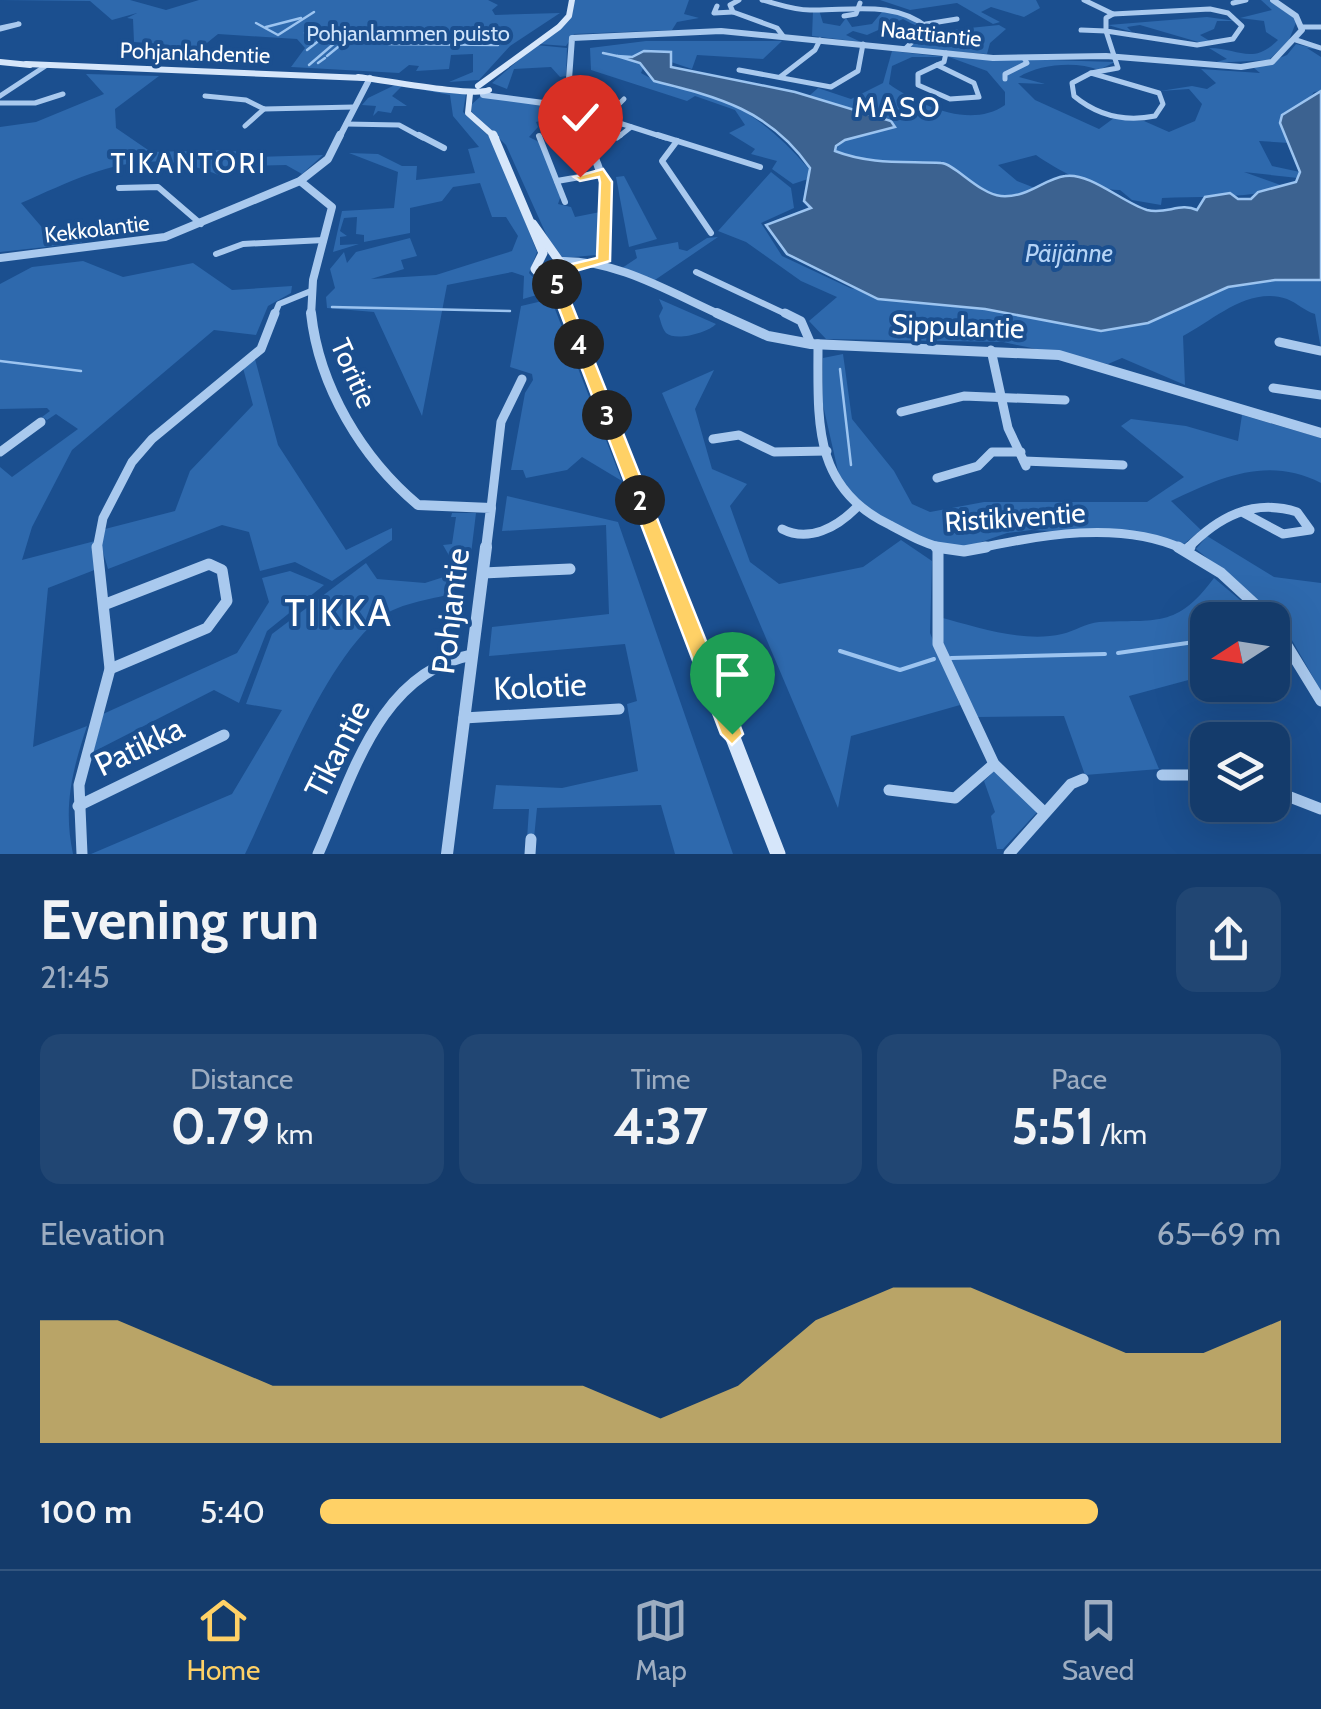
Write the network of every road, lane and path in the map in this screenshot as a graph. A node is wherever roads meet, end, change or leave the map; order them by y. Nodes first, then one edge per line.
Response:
1 (572, 0) edge
2 (739, 0) edge
3 (762, 0) edge
4 (1084, 0) edge
5 (1188, 0) edge
6 (1246, 0) edge
7 (1273, 0) edge
8 (778, 2) edge
9 (1140, 2) edge
10 (1233, 2) edge
11 (860, 3) junction
12 (717, 6) dead end
13 (1195, 7) junction
14 (1224, 11) junction
15 (733, 12) junction
16 (1147, 12) junction
17 (1113, 14) junction
18 (844, 16) dead end
19 (957, 19) dead end
20 (926, 24) junction
21 (1302, 27) junction
22 (1321, 27) edge
23 (1080, 30) dead end
24 (1106, 32) junction
25 (783, 36) junction
26 (820, 40) junction
27 (1296, 40) junction
28 (863, 44) junction
29 (1321, 48) edge
30 (906, 49) junction
31 (946, 54) junction
32 (1117, 57) junction
33 (1024, 58) junction
34 (0, 62) edge
35 (45, 65) junction
36 (937, 66) junction
37 (738, 70) dead end
38 (1090, 73) junction
39 (780, 77) junction
40 (367, 78) junction
41 (1005, 79) dead end
42 (478, 92) junction
43 (63, 94) dead end
44 (204, 96) dead end
45 (0, 100) edge
46 (624, 100) dead end
47 (546, 103) junction
48 (354, 107) junction
49 (264, 109) junction
50 (585, 112) dead end
51 (604, 118) junction
52 (346, 124) junction
53 (245, 126) dead end
54 (631, 127) junction
55 (539, 136) dead end
56 (678, 142) junction
57 (590, 147) junction
58 (444, 148) dead end
59 (760, 167) dead end
60 (603, 173) junction
61 (300, 181) junction
62 (557, 182) junction
63 (119, 188) dead end
64 (565, 202) dead end
65 (201, 224) junction
66 (533, 224) junction
67 (711, 233) dead end
68 (324, 240) junction
69 (216, 254) dead end
70 (0, 258) edge
71 (541, 260) junction
72 (600, 263) junction
73 (557, 266) junction
74 (696, 272) dead end
75 (542, 274) junction
76 (310, 291) junction
77 (565, 307) junction
78 (1280, 342) dead end
79 (815, 344) junction
80 (991, 350) junction
81 (1321, 351) edge
82 (522, 379) dead end
83 (1274, 388) dead end
84 (1321, 395) edge
85 (1000, 397) junction
86 (1065, 400) dead end
87 (901, 412) dead end
88 (40, 422) dead end
89 (1321, 433) edge
90 (712, 439) dead end
91 (828, 451) junction
92 (0, 452) edge
93 (1024, 459) junction
94 (1123, 465) dead end
95 (937, 478) dead end
96 (491, 508) junction
97 (856, 508) junction
98 (1242, 512) junction
99 (782, 529) dead end
100 (938, 550) junction
101 (1188, 550) junction
102 (570, 569) dead end
103 (483, 573) junction
104 (1254, 602) edge
105 (106, 604) junction
106 (1290, 650) edge
107 (472, 654) junction
108 (110, 669) junction
109 (1321, 701) edge
110 (619, 709) dead end
111 (464, 718) junction
112 (224, 734) dead end
113 (994, 764) junction
114 (1162, 775) dead end
115 (1190, 775) edge
116 (1083, 779) dead end
117 (889, 790) dead end
118 (1290, 797) edge
119 (78, 806) junction
120 (1321, 809) edge
121 (1044, 812) junction
122 (82, 854) edge
123 (318, 854) edge
124 (447, 854) edge
125 (778, 854) edge
126 (1010, 854) edge

1 - 42 main road
2 - 15 street
3 - 8 street
4 - 17 street
5 - 13 street
6 - 10 street
7 - 21 street
8 - 11 street
9 - 16 street
10 - 14 street
11 - 18 street
11 - 20 street
12 - 15 street
13 - 14 street
13 - 16 street
14 - 24 street
15 - 25 street
16 - 17 street
17 - 24 street
19 - 20 street
20 - 30 street
21 - 22 street
21 - 27 street
23 - 24 street
24 - 32 street
25 - 26 street, Naattiantie
25 - 47 street, Naattiantie
26 - 28 street, Naattiantie
26 - 39 street
27 - 29 street
27 - 32 street, Naattiantie
28 - 30 street, Naattiantie
28 - 39 street
30 - 31 street, Naattiantie
31 - 33 street, Naattiantie
31 - 36 street
32 - 33 street, Naattiantie
32 - 38 street
33 - 41 street
34 - 35 main road, Pohjanlahdentie
35 - 40 main road, Pohjanlahdentie
35 - 45 street
36 - 36 street
37 - 39 street
38 - 38 street
40 - 42 main road, Pohjanlahdentie
40 - 48 street, Kekkolantie
42 - 47 street, Pohjanlahdentie
42 - 66 main road
43 - 45 street
44 - 49 street
46 - 51 street
47 - 57 street, Pohjanlahdentie
48 - 49 street
48 - 52 street, Kekkolantie
49 - 53 street
50 - 51 street
51 - 54 street
52 - 58 street
52 - 61 street, Kekkolantie
54 - 56 street
54 - 57 street
55 - 62 street
56 - 59 street
56 - 67 street
57 - 60 street, Pohjanlahdentie
60 - 62 street
60 - 72 street, Pohjanlahdentie
61 - 65 street, Kekkolantie
61 - 68 street, Toritie
62 - 64 street
63 - 65 street
65 - 70 street, Kekkolantie
66 - 71 main road
66 - 73 main road
68 - 69 street
68 - 76 street, Toritie
71 - 73 main road
71 - 75 main road
72 - 73 street
72 - 79 street, Sippulantie
73 - 75 main road
73 - 77 main road
74 - 79 street
75 - 77 main road
76 - 96 street, Toritie
76 - 105 street
77 - 125 main road
78 - 81 street
79 - 80 street, Sippulantie
79 - 91 street
80 - 85 street
80 - 89 street, Sippulantie
82 - 96 street, Pohjantie
83 - 84 street
85 - 86 street
85 - 87 street
85 - 93 street
88 - 92 street
90 - 91 street
91 - 97 street
93 - 94 street
93 - 95 street
96 - 103 street, Pohjantie
97 - 99 street
97 - 100 street, Ristikiventie
98 - 98 street
98 - 101 street
100 - 101 street, Ristikiventie
100 - 113 street
101 - 104 street, Ristikiventie
102 - 103 street
103 - 107 street, Pohjantie
105 - 108 street
105 - 108 street
106 - 109 street, Ristikiventie
107 - 111 street, Pohjantie
107 - 123 street, Tikantie
108 - 119 street
110 - 111 street, Kolotie
111 - 124 street, Pohjantie
112 - 119 street, Patikka
113 - 117 street
113 - 121 street
114 - 115 street
116 - 121 street
118 - 120 street
119 - 122 street
121 - 126 street

